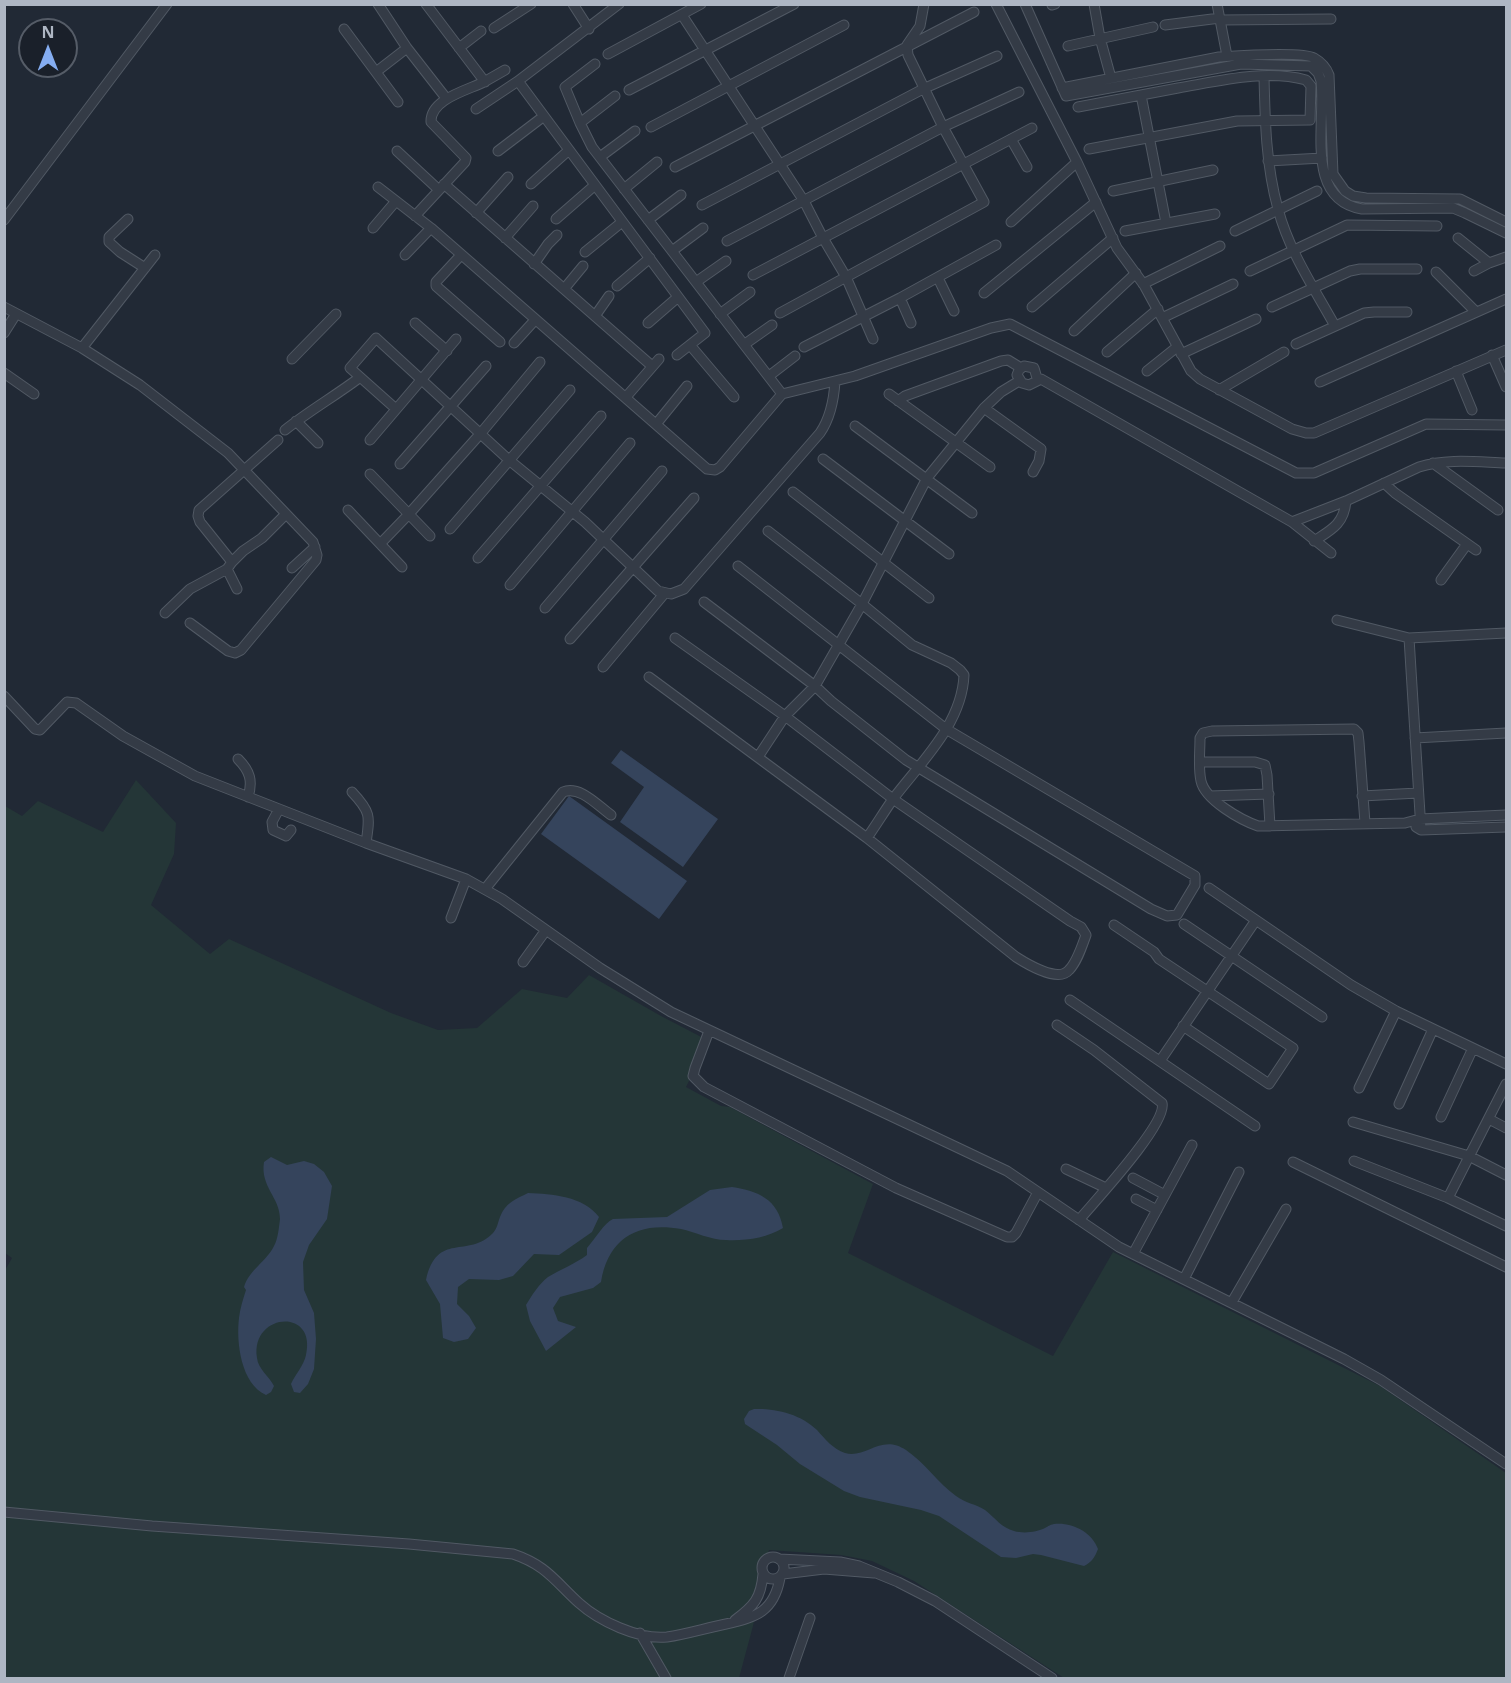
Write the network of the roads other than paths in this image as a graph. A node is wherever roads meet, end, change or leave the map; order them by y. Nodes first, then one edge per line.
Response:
1 (167, 4) edge
2 (378, 4) edge
3 (531, 4) edge
4 (573, 4) edge
5 (619, 4) edge
6 (701, 4) edge
7 (794, 4) edge
8 (924, 4) edge
9 (996, 4) edge
10 (1025, 4) edge
11 (1094, 4) edge
12 (1217, 4) edge
13 (430, 6) edge
14 (974, 12) dead end
15 (682, 15) junction
16 (1220, 19) junction
17 (1331, 19) dead end
18 (844, 25) dead end
19 (1165, 25) dead end
20 (1153, 27) dead end
21 (494, 28) dead end
22 (344, 29) dead end
23 (589, 29) junction
24 (481, 31) dead end
25 (1100, 38) junction
26 (907, 45) junction
27 (1068, 46) dead end
28 (407, 48) junction
29 (459, 48) junction
30 (705, 50) junction
31 (608, 54) dead end
32 (997, 56) dead end
33 (1227, 56) junction
34 (595, 64) dead end
35 (505, 70) dead end
36 (376, 72) junction
37 (1264, 76) junction
38 (1111, 78) junction
39 (518, 81) junction
40 (485, 82) junction
41 (729, 87) junction
42 (1062, 88) junction
43 (923, 89) junction
44 (629, 90) dead end
45 (1019, 92) dead end
46 (1141, 95) junction
47 (615, 96) dead end
48 (446, 98) junction
49 (398, 102) dead end
50 (1078, 107) dead end
51 (476, 110) dead end
52 (544, 116) junction
53 (1265, 120) junction
54 (580, 123) junction
55 (754, 126) junction
56 (651, 127) dead end
57 (943, 127) junction
58 (1032, 128) dead end
59 (635, 131) dead end
60 (1149, 138) junction
61 (1011, 140) junction
62 (1089, 149) dead end
63 (569, 150) junction
64 (397, 151) dead end
65 (498, 151) dead end
66 (600, 157) junction
67 (1322, 158) junction
68 (1268, 161) junction
69 (657, 162) dead end
70 (1077, 162) junction
71 (780, 164) junction
72 (963, 165) junction
73 (675, 167) dead end
74 (1027, 167) dead end
75 (1213, 170) dead end
76 (508, 177) dead end
77 (1157, 181) junction
78 (531, 184) dead end
79 (595, 184) junction
80 (378, 187) dead end
81 (442, 187) junction
82 (624, 189) junction
83 (1113, 191) dead end
84 (1317, 191) dead end
85 (681, 195) dead end
86 (396, 201) junction
87 (804, 201) junction
88 (1096, 202) junction
89 (702, 205) dead end
90 (533, 206) dead end
91 (1278, 210) junction
92 (476, 213) junction
93 (1215, 214) dead end
94 (415, 216) junction
95 (128, 219) dead end
96 (556, 219) dead end
97 (4, 220) edge
98 (648, 220) junction
99 (622, 222) junction
100 (1011, 222) dead end
101 (1506, 222) edge
102 (1166, 223) junction
103 (1437, 226) dead end
104 (373, 228) dead end
105 (431, 228) junction
106 (703, 228) dead end
107 (1125, 231) dead end
108 (1235, 231) dead end
109 (1506, 233) edge
110 (556, 236) dead end
111 (505, 238) junction
112 (823, 238) junction
113 (1113, 238) junction
114 (1458, 238) dead end
115 (727, 241) dead end
116 (996, 245) dead end
117 (1220, 246) dead end
118 (672, 251) junction
119 (585, 252) dead end
120 (1294, 252) junction
121 (155, 255) dead end
122 (405, 255) dead end
123 (461, 255) junction
124 (1506, 257) edge
125 (650, 258) junction
126 (726, 261) dead end
127 (1489, 263) junction
128 (534, 264) junction
129 (583, 266) dead end
130 (145, 268) junction
131 (1417, 269) dead end
132 (1250, 271) dead end
133 (1474, 271) dead end
134 (1436, 272) dead end
135 (1136, 273) junction
136 (753, 275) dead end
137 (846, 277) junction
138 (938, 278) junction
139 (696, 282) junction
140 (1143, 284) junction
141 (1233, 284) dead end
142 (617, 286) dead end
143 (1314, 288) junction
144 (564, 289) junction
145 (750, 292) dead end
146 (984, 293) dead end
147 (609, 297) dead end
148 (678, 297) junction
149 (900, 298) junction
150 (1506, 299) edge
151 (4, 307) edge
152 (1032, 307) dead end
153 (1272, 307) dead end
154 (1158, 309) junction
155 (954, 311) dead end
156 (1407, 312) dead end
157 (1476, 312) junction
158 (780, 313) dead end
159 (16, 314) junction
160 (336, 314) dead end
161 (720, 314) junction
162 (595, 316) junction
163 (863, 317) junction
164 (1162, 318) junction
165 (1256, 319) dead end
166 (535, 320) junction
167 (416, 323) dead end
168 (648, 323) dead end
169 (911, 323) dead end
170 (772, 325) dead end
171 (1335, 326) junction
172 (1074, 331) dead end
173 (4, 333) edge
174 (456, 339) dead end
175 (873, 339) dead end
176 (500, 342) dead end
177 (514, 343) dead end
178 (745, 344) junction
179 (1296, 344) dead end
180 (690, 345) junction
181 (804, 347) dead end
182 (81, 348) junction
183 (1506, 350) edge
184 (447, 351) junction
185 (1179, 351) junction
186 (1107, 352) dead end
187 (1284, 352) dead end
188 (1492, 355) junction
189 (677, 356) dead end
190 (795, 356) dead end
191 (292, 359) dead end
192 (659, 359) dead end
193 (540, 362) dead end
194 (486, 366) dead end
195 (652, 366) junction
196 (1021, 368) junction
197 (1147, 371) dead end
198 (1456, 371) junction
199 (4, 373) edge
200 (770, 376) junction
201 (359, 378) junction
202 (1041, 379) junction
203 (422, 380) junction
204 (836, 381) junction
205 (1019, 381) junction
206 (1320, 382) dead end
207 (687, 386) dead end
208 (1506, 387) edge
209 (570, 390) dead end
210 (1219, 390) junction
211 (34, 394) dead end
212 (782, 394) junction
213 (890, 394) dead end
214 (626, 397) junction
215 (734, 397) dead end
216 (898, 401) junction
217 (451, 406) junction
218 (984, 408) junction
219 (396, 409) junction
220 (1472, 410) dead end
221 (601, 416) dead end
222 (296, 421) junction
223 (657, 423) junction
224 (1506, 424) edge
225 (855, 426) dead end
226 (285, 430) dead end
227 (481, 433) junction
228 (278, 440) dead end
229 (370, 440) dead end
230 (318, 443) dead end
231 (630, 443) dead end
232 (955, 443) junction
233 (823, 459) dead end
234 (509, 460) junction
235 (1433, 463) junction
236 (1506, 463) edge
237 (400, 464) dead end
238 (990, 467) dead end
239 (245, 470) junction
240 (662, 471) dead end
241 (1033, 472) dead end
242 (370, 474) dead end
243 (927, 478) junction
244 (1384, 483) junction
245 (539, 486) junction
246 (793, 492) dead end
247 (694, 498) dead end
248 (1346, 501) junction
249 (348, 510) dead end
250 (1498, 510) dead end
251 (573, 512) junction
252 (972, 513) dead end
253 (286, 514) junction
254 (408, 515) junction
255 (904, 520) junction
256 (1292, 522) junction
257 (450, 529) dead end
258 (768, 531) dead end
259 (430, 536) dead end
260 (602, 539) junction
261 (1314, 541) junction
262 (381, 543) junction
263 (1467, 544) junction
264 (315, 547) junction
265 (1476, 550) dead end
266 (1331, 553) dead end
267 (949, 554) dead end
268 (478, 558) dead end
269 (883, 562) junction
270 (230, 565) junction
271 (738, 566) dead end
272 (402, 567) dead end
273 (631, 567) junction
274 (292, 568) dead end
275 (1441, 580) dead end
276 (510, 585) dead end
277 (237, 589) dead end
278 (664, 594) junction
279 (928, 598) dead end
280 (704, 602) dead end
281 (862, 604) junction
282 (545, 608) dead end
283 (165, 613) dead end
284 (1337, 620) dead end
285 (190, 623) dead end
286 (1506, 633) edge
287 (675, 638) dead end
288 (1410, 638) junction
289 (570, 639) dead end
290 (839, 644) junction
291 (603, 667) dead end
292 (649, 677) dead end
293 (815, 686) junction
294 (4, 696) edge
295 (785, 716) junction
296 (946, 729) junction
297 (1506, 733) edge
298 (1415, 738) junction
299 (758, 757) junction
300 (238, 759) dead end
301 (1200, 762) junction
302 (919, 767) junction
303 (351, 792) dead end
304 (1269, 794) junction
305 (1418, 794) junction
306 (1210, 796) junction
307 (1362, 796) junction
308 (248, 797) junction
309 (893, 799) junction
310 (279, 809) junction
311 (611, 815) dead end
312 (1506, 815) edge
313 (1420, 819) junction
314 (1365, 823) junction
315 (1405, 823) junction
316 (1270, 826) junction
317 (1506, 827) edge
318 (291, 830) dead end
319 (1421, 830) junction
320 (867, 838) junction
321 (366, 843) junction
322 (466, 879) junction
323 (1209, 888) dead end
324 (485, 889) junction
325 (451, 918) dead end
326 (1256, 920) junction
327 (1184, 924) dead end
328 (1114, 925) dead end
329 (546, 930) junction
330 (1231, 956) junction
331 (523, 962) dead end
332 (1207, 992) junction
333 (1070, 1000) dead end
334 (1396, 1011) junction
335 (1322, 1017) dead end
336 (1057, 1025) dead end
337 (1184, 1026) junction
338 (1433, 1029) junction
339 (710, 1031) junction
340 (1473, 1048) junction
341 (1160, 1061) junction
342 (1506, 1064) edge
343 (1506, 1083) edge
344 (1359, 1088) dead end
345 (1399, 1104) dead end
346 (1441, 1117) dead end
347 (1488, 1119) junction
348 (1353, 1122) dead end
349 (1255, 1126) dead end
350 (1506, 1128) edge
351 (1192, 1145) dead end
352 (1469, 1156) junction
353 (1354, 1161) dead end
354 (1293, 1162) dead end
355 (1066, 1169) dead end
356 (1239, 1172) dead end
357 (1506, 1175) edge
358 (1133, 1178) dead end
359 (1106, 1188) junction
360 (1038, 1192) junction
361 (1165, 1195) junction
362 (1448, 1197) junction
363 (1136, 1199) dead end
364 (1286, 1209) dead end
365 (1156, 1210) junction
366 (1079, 1220) junction
367 (1506, 1226) edge
368 (1133, 1254) junction
369 (1506, 1267) edge
370 (1184, 1279) junction
371 (1232, 1302) junction
372 (1506, 1464) edge
373 (4, 1512) edge
374 (779, 1558) junction
375 (879, 1573) junction
376 (763, 1574) junction
377 (781, 1576) junction
378 (810, 1618) dead end
379 (730, 1623) junction
380 (640, 1634) junction
381 (666, 1678) edge
382 (789, 1678) edge
383 (1052, 1678) edge

1 - 97 street
2 - 28 street
3 - 21 street
4 - 23 street
5 - 23 street
6 - 15 street
7 - 30 street
8 - 26 street
9 - 70 street
10 - 42 street
11 - 25 street
12 - 16 street
13 - 29 street
14 - 26 street
15 - 30 street
15 - 31 street
16 - 17 street
16 - 19 street
16 - 33 street
18 - 41 street
20 - 25 street
22 - 36 street
23 - 39 street
24 - 29 street
25 - 27 street
25 - 38 street
26 - 43 street
26 - 55 street
28 - 36 street
28 - 48 street
29 - 40 street
30 - 41 street
30 - 44 street
32 - 43 street
33 - 38 street
33 - 101 street
34 - 54 street
35 - 40 street
36 - 49 street
37 - 46 street
37 - 53 street
37 - 53 street
38 - 42 street
39 - 51 street
39 - 52 street
40 - 48 street
41 - 55 street
41 - 56 street
42 - 67 street
43 - 57 street
43 - 71 street
45 - 57 street
46 - 50 street
46 - 60 street
47 - 54 street
48 - 81 street
52 - 63 street
52 - 65 street
53 - 60 street
53 - 68 street
54 - 66 street
55 - 71 street
55 - 73 street
57 - 72 street
57 - 87 street
58 - 61 street
59 - 66 street
60 - 62 street
60 - 77 street
61 - 72 street
61 - 74 street
63 - 78 street
63 - 79 street
64 - 81 street
66 - 82 street
67 - 68 street
67 - 109 street
68 - 91 street
69 - 82 street
70 - 88 street
70 - 100 street
71 - 87 street
71 - 89 street
72 - 112 street
72 - 137 street
75 - 77 street
76 - 92 street
77 - 83 street
77 - 102 street
79 - 96 street
79 - 99 street
80 - 86 street
81 - 92 street
81 - 94 street
82 - 98 street
84 - 91 street
85 - 98 street
86 - 94 street
86 - 104 street
87 - 112 street
87 - 115 street
88 - 113 street
88 - 146 street
90 - 111 street
91 - 108 street
91 - 120 street
92 - 111 street
93 - 102 street
94 - 105 street
95 - 130 street
98 - 118 street
99 - 119 street
99 - 125 street
102 - 107 street
103 - 120 street
105 - 122 street
105 - 123 street
106 - 118 street
110 - 128 street
111 - 128 street
112 - 136 street
112 - 137 street
113 - 135 street
113 - 152 street
114 - 127 street
116 - 138 street
117 - 140 street
118 - 139 street
120 - 132 street
120 - 143 street
121 - 130 street
123 - 166 street
123 - 176 street
124 - 127 street
125 - 142 street
125 - 148 street
126 - 139 street
127 - 133 street
128 - 144 street
129 - 144 street
130 - 182 street
131 - 143 street
134 - 157 street
135 - 140 street
135 - 172 street
137 - 158 street
137 - 163 street
138 - 149 street
138 - 155 street
139 - 161 street
140 - 154 street
141 - 164 street
143 - 153 street
143 - 171 street
144 - 162 street
145 - 161 street
147 - 162 street
148 - 168 street
148 - 180 street
149 - 163 street
149 - 169 street
150 - 157 street
151 - 159 street
154 - 164 street
154 - 186 street
156 - 171 street
157 - 206 street
159 - 173 street
159 - 182 street
160 - 191 street
161 - 178 street
162 - 195 street
163 - 175 street
163 - 181 street
164 - 185 street
165 - 185 street
166 - 177 street
166 - 214 street
167 - 184 street
170 - 178 street
171 - 179 street
174 - 184 street
178 - 200 street
180 - 189 street
180 - 215 street
182 - 239 street
183 - 188 street
184 - 203 street
185 - 197 street
185 - 210 street
187 - 210 street
188 - 198 street
188 - 208 street
190 - 200 street
192 - 195 street
193 - 227 street
194 - 217 street
195 - 214 street
196 - 202 street
196 - 205 street
196 - 216 street
198 - 210 street
198 - 220 street
199 - 211 street
200 - 212 street
201 - 203 street
201 - 219 street
201 - 222 street
202 - 205 street
202 - 256 street
203 - 217 street
203 - 219 street
204 - 212 street
204 - 224 street
204 - 278 street
205 - 218 street
207 - 223 street
209 - 234 street
212 - 223 street
213 - 216 street
214 - 223 street
216 - 232 street
217 - 227 street
217 - 237 street
218 - 232 street
218 - 241 street
219 - 229 street
221 - 245 street
222 - 226 street
222 - 230 street
225 - 243 street
227 - 234 street
227 - 254 street
228 - 239 street
231 - 251 street
232 - 238 street
232 - 243 street
233 - 255 street
234 - 245 street
234 - 257 street
235 - 236 street
235 - 244 street
235 - 250 street
239 - 253 street
239 - 270 street
240 - 260 street
242 - 254 street
243 - 252 street
243 - 255 street
244 - 248 street
244 - 263 street
245 - 251 street
245 - 268 street
246 - 269 street
247 - 273 street
248 - 256 street
248 - 261 street
249 - 262 street
251 - 260 street
251 - 276 street
253 - 264 street
253 - 270 street
254 - 259 street
254 - 262 street
255 - 267 street
255 - 269 street
256 - 261 street
258 - 281 street
260 - 273 street
260 - 282 street
261 - 266 street
262 - 272 street
263 - 265 street
263 - 275 street
264 - 274 street
264 - 285 street
269 - 279 street
269 - 281 street
270 - 277 street
270 - 283 street
271 - 290 street
273 - 278 street
273 - 289 street
278 - 291 street
280 - 293 street
281 - 290 street
281 - 296 street
284 - 288 street
286 - 288 street
287 - 295 street
288 - 298 street
290 - 293 street
290 - 296 street
292 - 299 street
293 - 295 street
293 - 302 street
294 - 308 street
295 - 299 street
295 - 309 street
296 - 302 street
296 - 302 street
297 - 298 street
298 - 305 street
299 - 320 street
300 - 308 street
301 - 304 street
301 - 306 street
301 - 307 street
302 - 309 street
303 - 321 street
304 - 306 street
304 - 316 street
305 - 307 street
305 - 313 street
306 - 316 street
307 - 314 street
308 - 310 street
309 - 320 street
309 - 320 street
310 - 318 street
310 - 321 street
311 - 324 street
312 - 313 street
313 - 315 street
313 - 319 street
314 - 315 street
314 - 316 street
315 - 319 street
317 - 319 street
321 - 322 street
322 - 324 street
322 - 325 street
323 - 326 street
324 - 329 street
326 - 330 street
326 - 334 street
327 - 330 street
328 - 332 street
329 - 331 street
329 - 339 street
330 - 332 street
330 - 335 street
332 - 337 street
332 - 337 street
333 - 341 street
334 - 338 street
334 - 344 street
336 - 359 street
337 - 341 street
338 - 340 street
338 - 345 street
339 - 360 street
339 - 360 street
340 - 342 street
340 - 346 street
341 - 349 street
343 - 347 street
347 - 350 street
347 - 352 street
348 - 352 street
351 - 361 street
352 - 357 street
352 - 362 street
353 - 362 street
354 - 369 street
355 - 359 street
356 - 370 street
358 - 361 street
359 - 366 street
360 - 366 street
361 - 365 street
362 - 367 street
363 - 365 street
364 - 371 street
365 - 368 street
366 - 368 street
368 - 370 street
370 - 371 street
371 - 372 street
373 - 380 street
374 - 375 street
374 - 376 street
374 - 377 street
375 - 377 street
375 - 383 street
376 - 377 street
376 - 379 street
377 - 379 street
378 - 382 street
379 - 380 street
380 - 381 street

